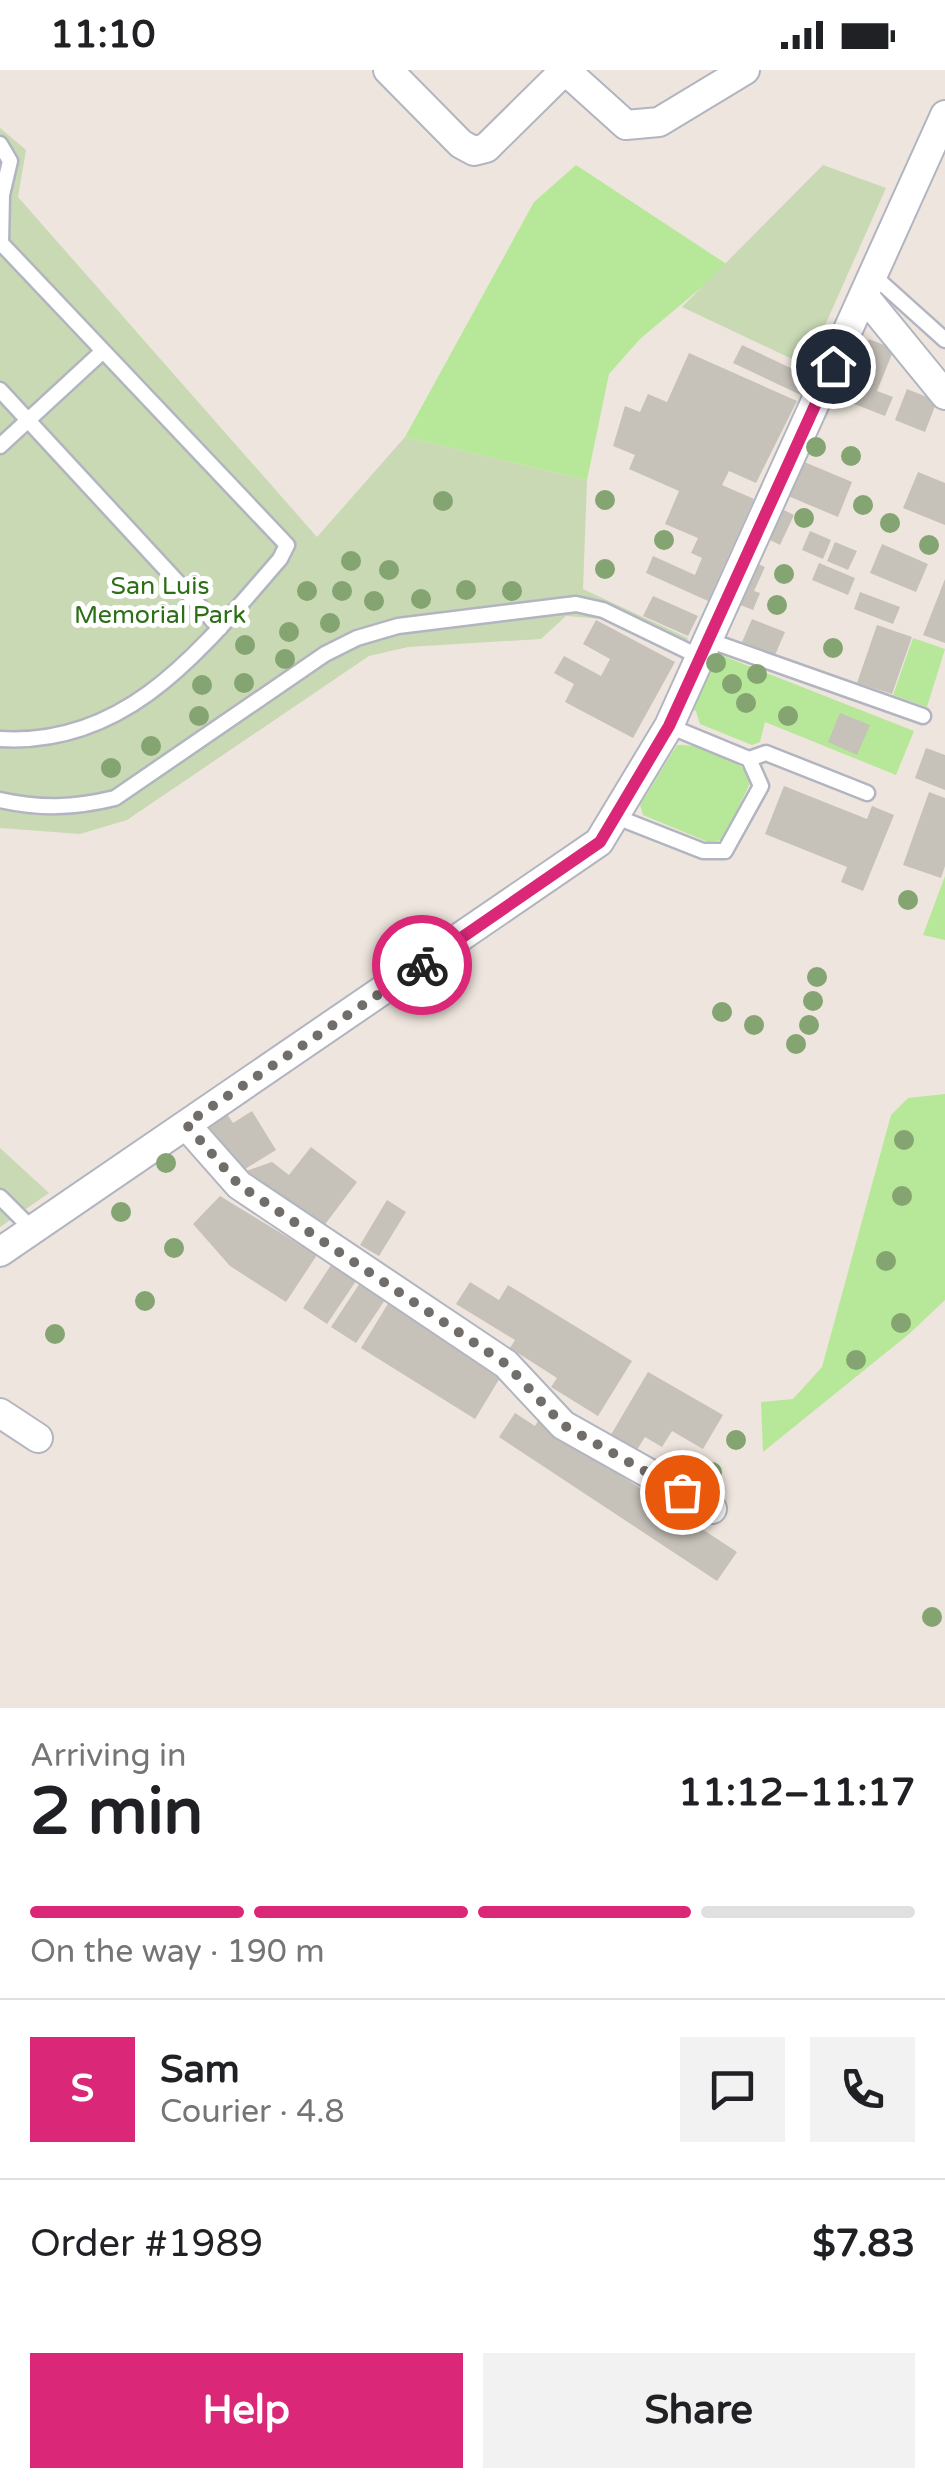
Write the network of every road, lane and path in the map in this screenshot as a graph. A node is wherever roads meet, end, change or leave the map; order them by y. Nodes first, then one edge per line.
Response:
1 (388, 70) edge
2 (565, 70) edge
3 (745, 70) edge
4 (945, 115) edge
5 (0, 144) edge
6 (0, 242) edge
7 (870, 287) junction
8 (945, 340) edge
9 (103, 351) junction
10 (0, 390) edge
11 (945, 395) edge
12 (30, 421) junction
13 (0, 446) edge
14 (220, 628) junction
15 (704, 649) junction
16 (924, 716) dead end
17 (669, 726) junction
18 (0, 739) edge
19 (749, 759) junction
20 (867, 793) dead end
21 (0, 800) edge
22 (614, 816) junction
23 (186, 1124) junction
24 (0, 1198) edge
25 (32, 1229) junction
26 (0, 1252) edge
27 (0, 1413) edge
28 (38, 1438) dead end
29 (712, 1508) dead end

1 - 2 street
2 - 3 street
4 - 7 street
5 - 6 lane
6 - 9 lane
7 - 8 lane
7 - 11 street
7 - 15 street
9 - 12 lane
9 - 14 lane
10 - 12 lane
12 - 13 lane
12 - 14 lane
14 - 18 lane
15 - 16 lane
15 - 17 street
15 - 21 lane
17 - 19 lane
17 - 22 street
19 - 20 lane
19 - 22 lane
22 - 23 street
23 - 25 street
23 - 29 street
24 - 25 lane
25 - 26 street
27 - 28 street

